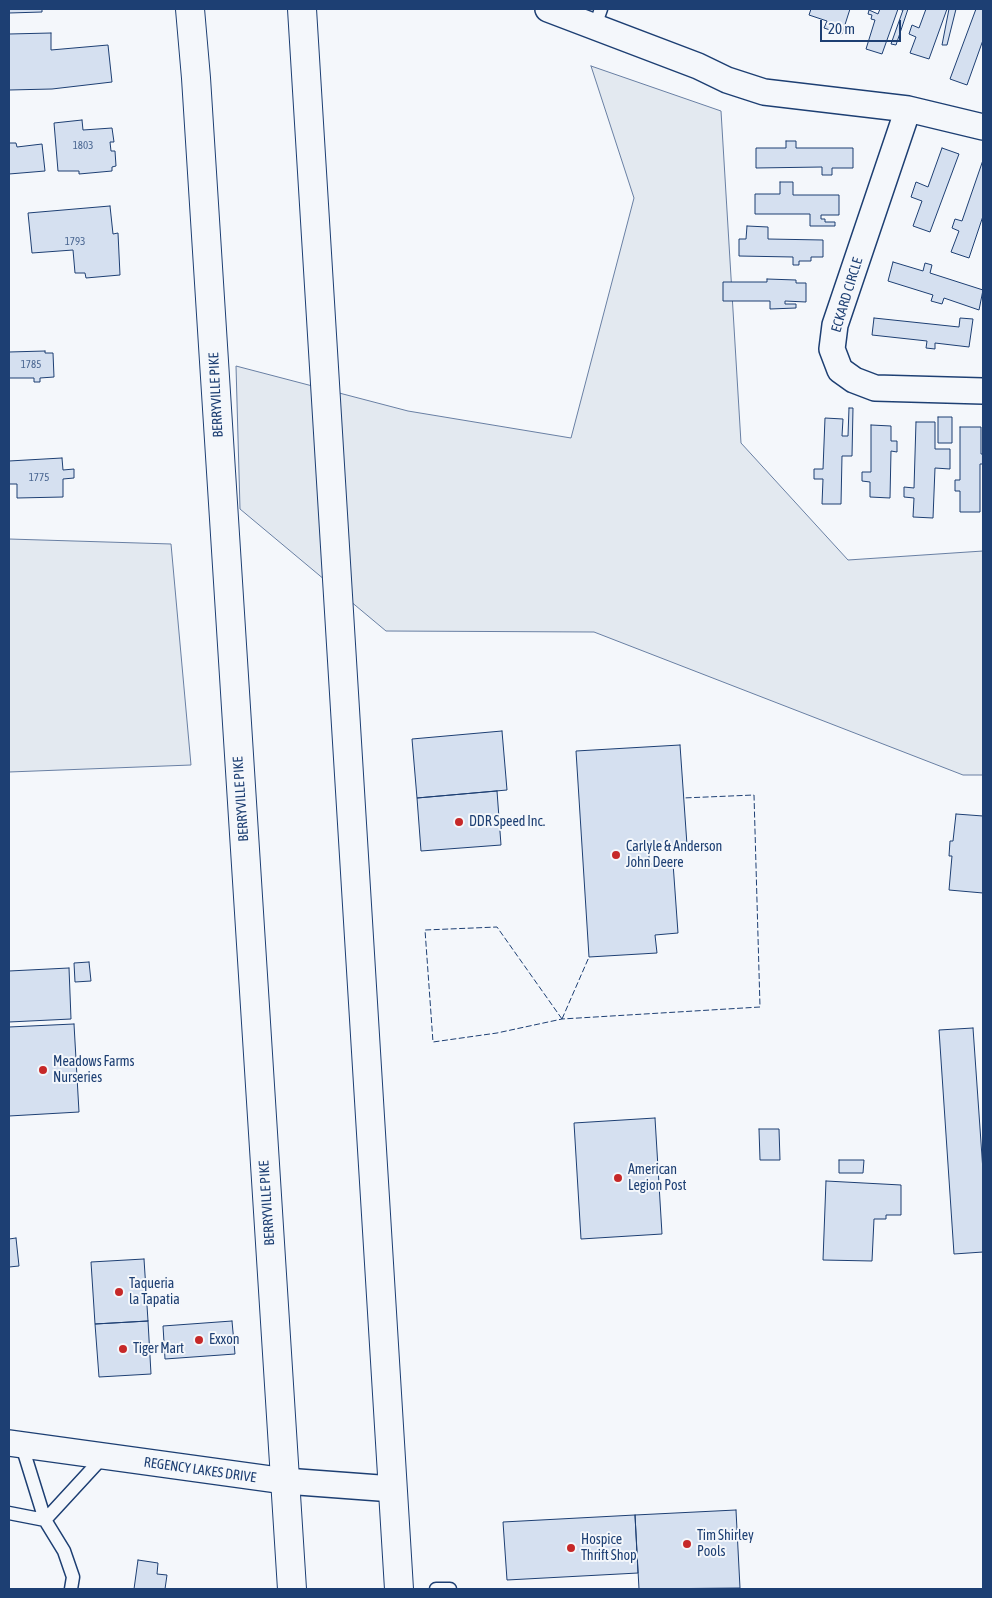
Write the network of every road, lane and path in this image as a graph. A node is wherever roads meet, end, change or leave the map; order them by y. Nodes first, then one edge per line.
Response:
1 (190, 9) edge
2 (302, 9) edge
3 (548, 9) edge
4 (598, 18) edge
5 (908, 109) junction
6 (983, 126) edge
7 (983, 391) edge
8 (15, 1445) edge
9 (103, 1457) junction
10 (285, 1482) junction
11 (393, 1488) junction
12 (9, 1513) edge
13 (45, 1520) junction
14 (71, 1589) edge
15 (292, 1589) edge
16 (399, 1589) edge
17 (436, 1589) edge
18 (450, 1589) edge

1 - 10 highway, BERRYVILLE PIKE
2 - 11 highway
3 - 4 street
4 - 5 street
5 - 6 street
5 - 7 street, ECKARD CIRCLE
8 - 9 street, REGENCY LAKES DRIVE
8 - 13 lane
9 - 10 street, REGENCY LAKES DRIVE
9 - 13 lane
10 - 11 street, REGENCY LAKES DRIVE
10 - 15 highway, BERRYVILLE PIKE
11 - 16 highway
12 - 13 lane
13 - 14 lane
17 - 18 lane

